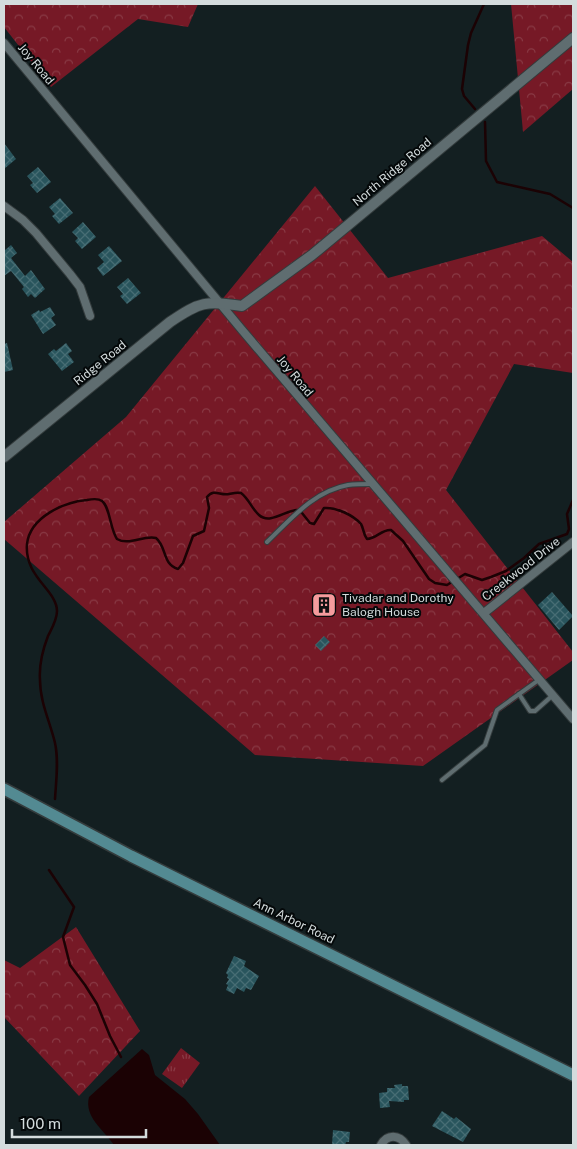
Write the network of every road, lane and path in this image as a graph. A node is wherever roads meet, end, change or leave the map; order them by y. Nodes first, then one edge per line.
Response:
1 (573, 38) edge
2 (4, 43) edge
3 (4, 206) edge
4 (219, 303) junction
5 (90, 316) dead end
6 (4, 457) edge
7 (372, 484) junction
8 (267, 542) dead end
9 (573, 542) edge
10 (484, 613) junction
11 (540, 680) junction
12 (519, 694) junction
13 (553, 695) junction
14 (573, 719) edge
15 (442, 780) dead end
16 (4, 789) edge
17 (573, 1075) edge
18 (381, 1145) edge
19 (406, 1145) edge

1 - 4 street, North Ridge Road
2 - 4 street, Joy Road
3 - 5 street
4 - 6 street, Ridge Road
4 - 7 street, Joy Road
7 - 8 lane
7 - 10 street, Joy Road
9 - 10 street, Creekwood Drive
10 - 11 street, Joy Road
11 - 12 lane
11 - 13 street, Joy Road
12 - 13 lane
12 - 15 lane
13 - 14 street, Joy Road
16 - 17 main road, Ann Arbor Road
18 - 19 street

